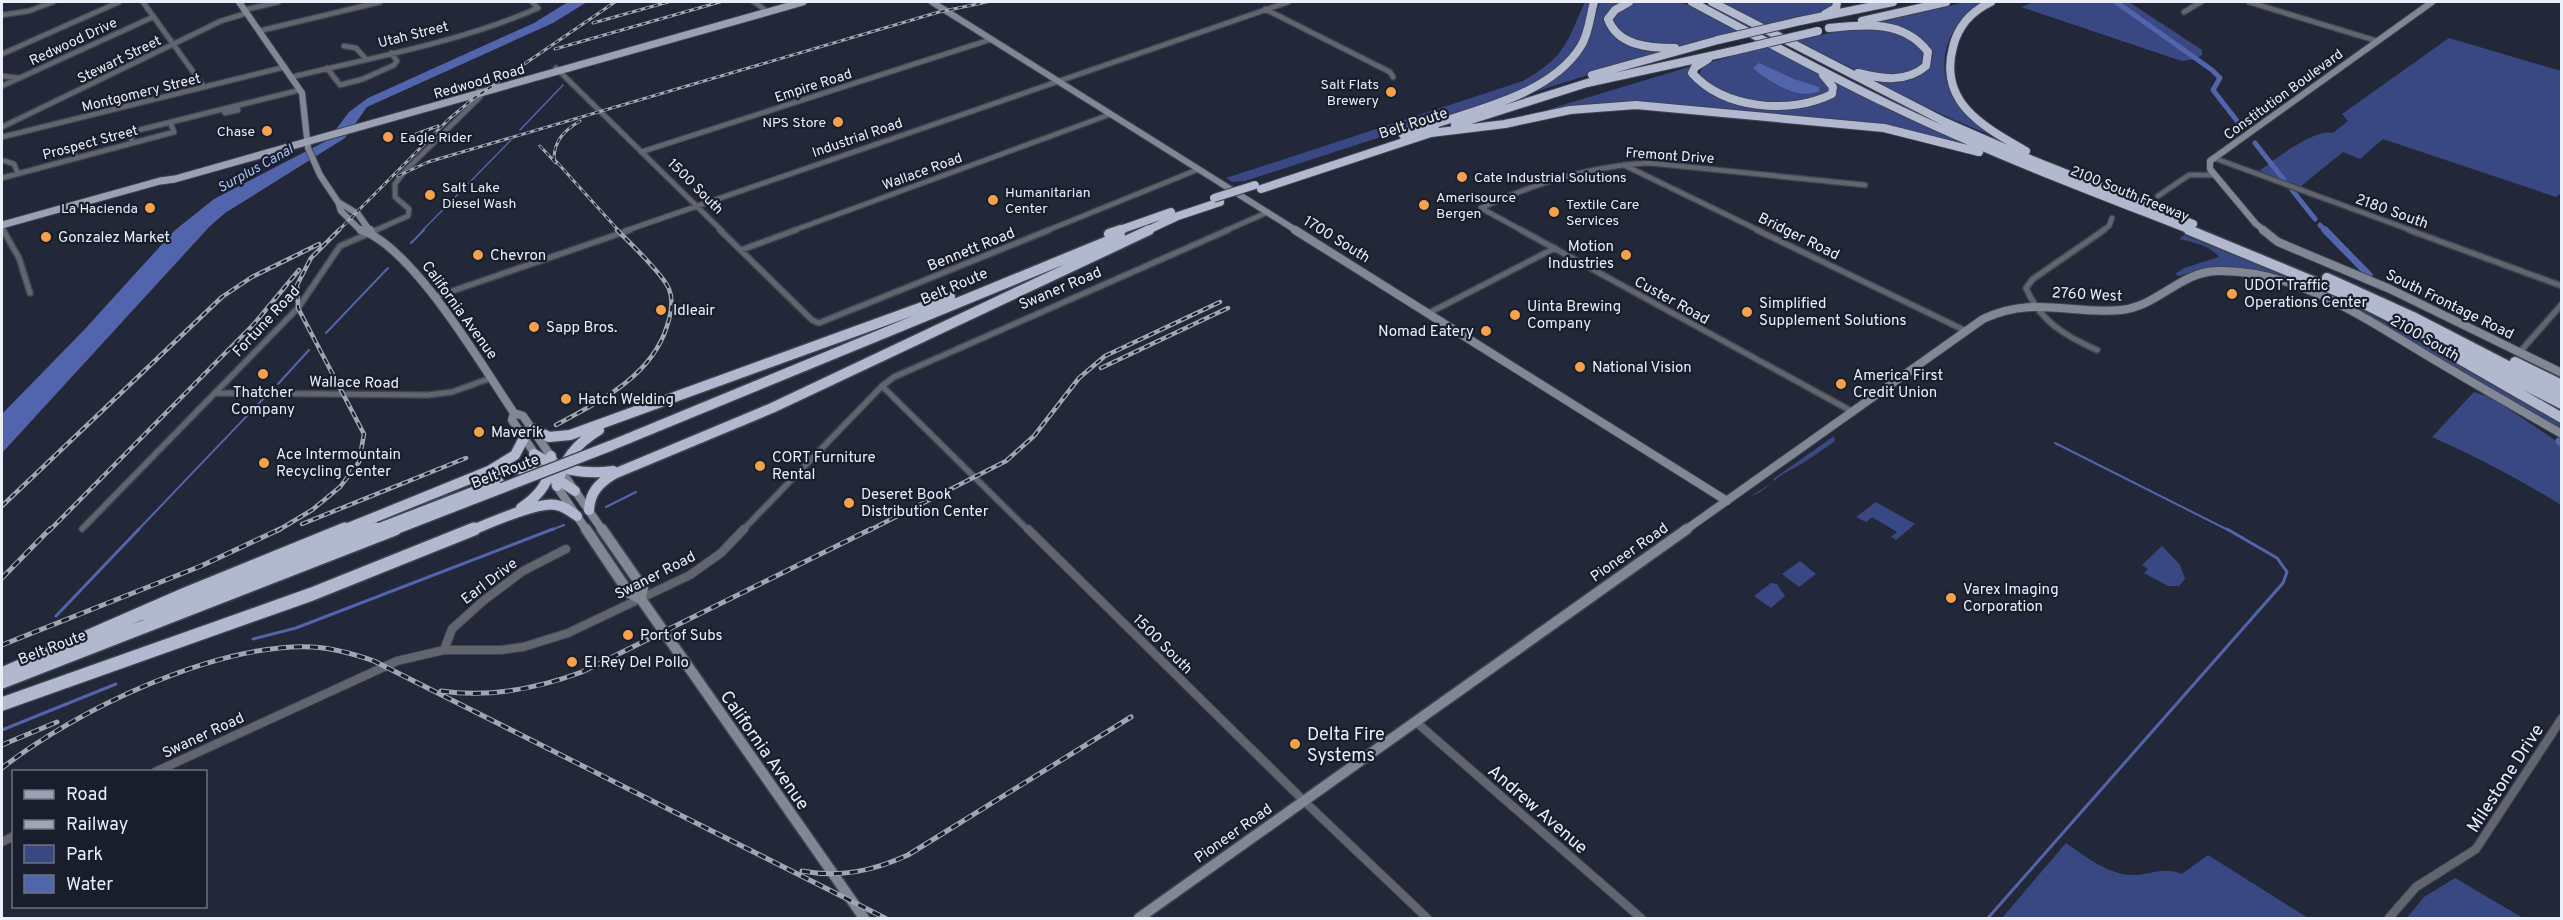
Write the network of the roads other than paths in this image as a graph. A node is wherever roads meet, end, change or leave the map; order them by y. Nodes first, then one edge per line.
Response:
1 (53, 2) edge
2 (119, 2) edge
3 (143, 2) edge
4 (239, 2) edge
5 (278, 2) edge
6 (380, 2) edge
7 (532, 2) edge
8 (754, 2) edge
9 (789, 2) edge
10 (803, 2) edge
11 (932, 2) edge
12 (1288, 2) edge
13 (1594, 2) edge
14 (1629, 2) edge
15 (1682, 2) edge
16 (1692, 2) edge
17 (1712, 2) edge
18 (1717, 2) edge
19 (1837, 2) edge
20 (1893, 2) edge
21 (1946, 2) edge
22 (1991, 2) edge
23 (2201, 2) edge
24 (2249, 2) edge
25 (2432, 2) edge
26 (764, 9) junction
27 (1265, 9) junction
28 (1727, 10) junction
29 (246, 11) junction
30 (2184, 12) dead end
31 (2, 15) edge
32 (153, 17) junction
33 (1811, 19) junction
34 (1829, 28) junction
35 (260, 31) junction
36 (1752, 35) junction
37 (992, 39) junction
38 (1715, 41) junction
39 (2377, 41) junction
40 (174, 44) junction
41 (344, 46) dead end
42 (391, 53) junction
43 (2, 54) edge
44 (1716, 55) junction
45 (365, 58) junction
46 (1805, 63) junction
47 (1831, 64) junction
48 (285, 67) junction
49 (327, 68) junction
50 (557, 69) junction
51 (2, 75) edge
52 (292, 77) junction
53 (1393, 77) dead end
54 (19, 78) junction
55 (1058, 81) junction
56 (2, 86) edge
57 (204, 87) junction
58 (300, 90) junction
59 (480, 91) junction
60 (1111, 114) junction
61 (170, 122) junction
62 (2, 127) edge
63 (1431, 133) junction
64 (2, 136) edge
65 (1392, 140) junction
66 (307, 142) junction
67 (133, 143) junction
68 (72, 146) dead end
69 (641, 152) junction
70 (76, 158) junction
71 (2214, 158) junction
72 (5, 161) dead end
73 (1620, 163) junction
74 (1199, 169) junction
75 (2061, 171) junction
76 (18, 174) junction
77 (2214, 175) junction
78 (2, 178) edge
79 (1865, 185) dead end
80 (1258, 187) junction
81 (2158, 196) dead end
82 (1217, 200) junction
83 (2122, 204) junction
84 (696, 206) junction
85 (1481, 207) joint
86 (1268, 212) junction
87 (1176, 217) junction
88 (2112, 218) dead end
89 (2, 226) edge
90 (371, 233) junction
91 (1555, 248) junction
92 (2238, 249) junction
93 (741, 250) junction
94 (2234, 271) joint
95 (2562, 286) edge
96 (30, 293) dead end
97 (953, 296) junction
98 (435, 297) junction
99 (2562, 304) edge
100 (2036, 305) junction
101 (1429, 313) junction
102 (2413, 318) junction
103 (819, 323) joint
104 (1966, 331) junction
105 (2097, 350) dead end
106 (2519, 353) junction
107 (2562, 373) edge
108 (491, 378) junction
109 (2562, 385) edge
110 (882, 386) junction
111 (215, 393) junction
112 (2562, 394) edge
113 (2562, 404) edge
114 (648, 408) junction
115 (1853, 412) junction
116 (514, 413) junction
117 (2562, 418) edge
118 (533, 429) junction
119 (2562, 434) edge
120 (524, 438) junction
121 (607, 443) junction
122 (534, 454) joint
123 (625, 469) junction
124 (489, 471) junction
125 (553, 472) junction
126 (500, 485) junction
127 (575, 491) joint
128 (1727, 501) junction
129 (589, 510) junction
130 (510, 514) junction
131 (577, 516) junction
132 (82, 529) dead end
133 (566, 549) dead end
134 (641, 599) junction
135 (444, 650) junction
136 (2, 674) edge
137 (2, 682) edge
138 (2, 704) edge
139 (2562, 718) edge
140 (1416, 722) junction
141 (157, 770) edge
142 (1304, 801) junction
143 (864, 918) edge
144 (1138, 918) edge
145 (1427, 918) edge
146 (1641, 918) edge
147 (2389, 918) edge

1 - 31 street
2 - 43 street
3 - 32 street
4 - 29 main road, California Avenue
5 - 29 street, Stewart Street
6 - 35 street
7 - 42 street, Utah Street
8 - 26 street
9 - 26 main road, Redwood Road
10 - 50 main road, Redwood Road
11 - 37 main road, 1700 South
12 - 27 street, Industrial Road
13 - 65 highway
14 - 38 highway
15 - 36 highway
16 - 36 highway, 2100 South Freeway
17 - 28 highway, 2100 South Freeway
18 - 28 highway
19 - 33 highway
20 - 33 highway, Belt Route
21 - 34 highway, Belt Route
22 - 75 highway
23 - 30 street
24 - 39 street
25 - 39 main road, Constitution Boulevard
26 - 50 main road, Redwood Road
27 - 53 street
27 - 55 street, Industrial Road
28 - 47 highway, 2100 South Freeway
29 - 35 main road, California Avenue
29 - 40 street, Stewart Street
32 - 40 street
32 - 54 street, Redwood Drive
33 - 38 highway, Belt Route, bridge
34 - 44 highway, Belt Route, bridge
34 - 47 highway
35 - 48 main road, California Avenue
36 - 46 highway, 2100 South Freeway
37 - 55 main road, 1700 South
37 - 69 street, Empire Road
38 - 65 highway, Belt Route
39 - 71 main road, Constitution Boulevard
40 - 57 street
40 - 62 street, Stewart Street
41 - 45 street
42 - 45 street, Utah Street
42 - 49 street
44 - 46 highway
44 - 63 highway, Belt Route
45 - 49 street, Utah Street
46 - 83 highway, 2100 South Freeway
47 - 75 highway, 2100 South Freeway
48 - 52 main road, California Avenue
48 - 57 street, Montgomery Street
49 - 52 street, Utah Street
50 - 59 main road, Redwood Road
50 - 69 street, 1500 South
51 - 54 street
52 - 58 main road, California Avenue
54 - 56 street, Redwood Drive
55 - 60 street, 1700 South
55 - 84 street, Industrial Road
57 - 64 street, Montgomery Street
58 - 61 street
58 - 66 street, California Avenue
59 - 66 main road, Redwood Road
59 - 90 street, Fortune Road
60 - 74 street, 1700 South
60 - 93 street, Wallace Road
61 - 67 street
61 - 67 street, Prospect Street
63 - 80 highway, Belt Route
63 - 83 highway
65 - 80 highway, Belt Route
66 - 89 main road, Redwood Road
66 - 90 main road, California Avenue
67 - 70 street, Prospect Street
68 - 70 street
69 - 84 street, 1500 South
70 - 76 street, Prospect Street
71 - 77 main road, Constitution Boulevard
71 - 95 street, 2180 South
72 - 76 street
73 - 79 street, Fremont Drive
73 - 85 street, Fremont Drive
73 - 104 street, Bridger Road
74 - 86 main road, 1700 South
74 - 103 street, Bennett Road
75 - 102 highway, 2100 South Freeway
76 - 78 street, Prospect Street
77 - 81 street
77 - 106 main road, South Frontage Road
80 - 82 highway, Belt Route
82 - 87 highway, Belt Route
82 - 97 highway, Belt Route
83 - 92 highway, 2100 South Freeway
84 - 93 street, 1500 South
84 - 98 street, Industrial Road
85 - 91 street, Custer Road
86 - 101 main road, 1700 South
86 - 110 street, Swaner Road
87 - 121 highway, Belt Route
87 - 123 highway
88 - 100 street
89 - 96 street
90 - 98 main road, California Avenue
90 - 111 street, Fortune Road
91 - 101 street
91 - 115 street, Custer Road
92 - 113 highway, 2100 South Freeway
92 - 117 highway
93 - 103 street, 1500 South
94 - 100 main road, 2760 West
94 - 119 main road, 2100 South
97 - 114 highway
97 - 121 highway, Belt Route
98 - 108 main road, California Avenue
99 - 106 street
100 - 104 street, Pioneer Road
100 - 105 street
101 - 128 main road, 1700 South
102 - 109 highway
102 - 112 highway, 2100 South Freeway
104 - 115 main road, Pioneer Road
106 - 107 main road, South Frontage Road
108 - 111 street, Wallace Road
108 - 116 main road, California Avenue
110 - 134 street, Swaner Road
110 - 142 street, 1500 South
111 - 132 street, Fortune Road
114 - 118 highway
114 - 125 highway
115 - 128 main road, Pioneer Road
116 - 118 main road, California Avenue
116 - 120 main road, California Avenue
118 - 125 main road, California Avenue
120 - 122 main road, California Avenue
120 - 124 highway
121 - 126 highway, Belt Route, bridge
122 - 125 highway
123 - 125 highway
123 - 129 highway
124 - 125 highway
124 - 136 highway
125 - 127 highway
125 - 130 highway
125 - 131 main road, California Avenue
126 - 136 highway, Belt Route
126 - 137 highway, Belt Route
127 - 129 main road, California Avenue
128 - 140 main road, Pioneer Road
129 - 134 main road, California Avenue
130 - 131 highway
130 - 138 highway
131 - 134 main road, California Avenue
133 - 135 street, Earl Drive
134 - 135 street, Swaner Road
134 - 143 main road, California Avenue
135 - 141 street, Swaner Road
139 - 147 street, Milestone Drive
140 - 142 main road, Pioneer Road
140 - 146 street, Andrew Avenue
142 - 144 main road, Pioneer Road
142 - 145 street, 1500 South

